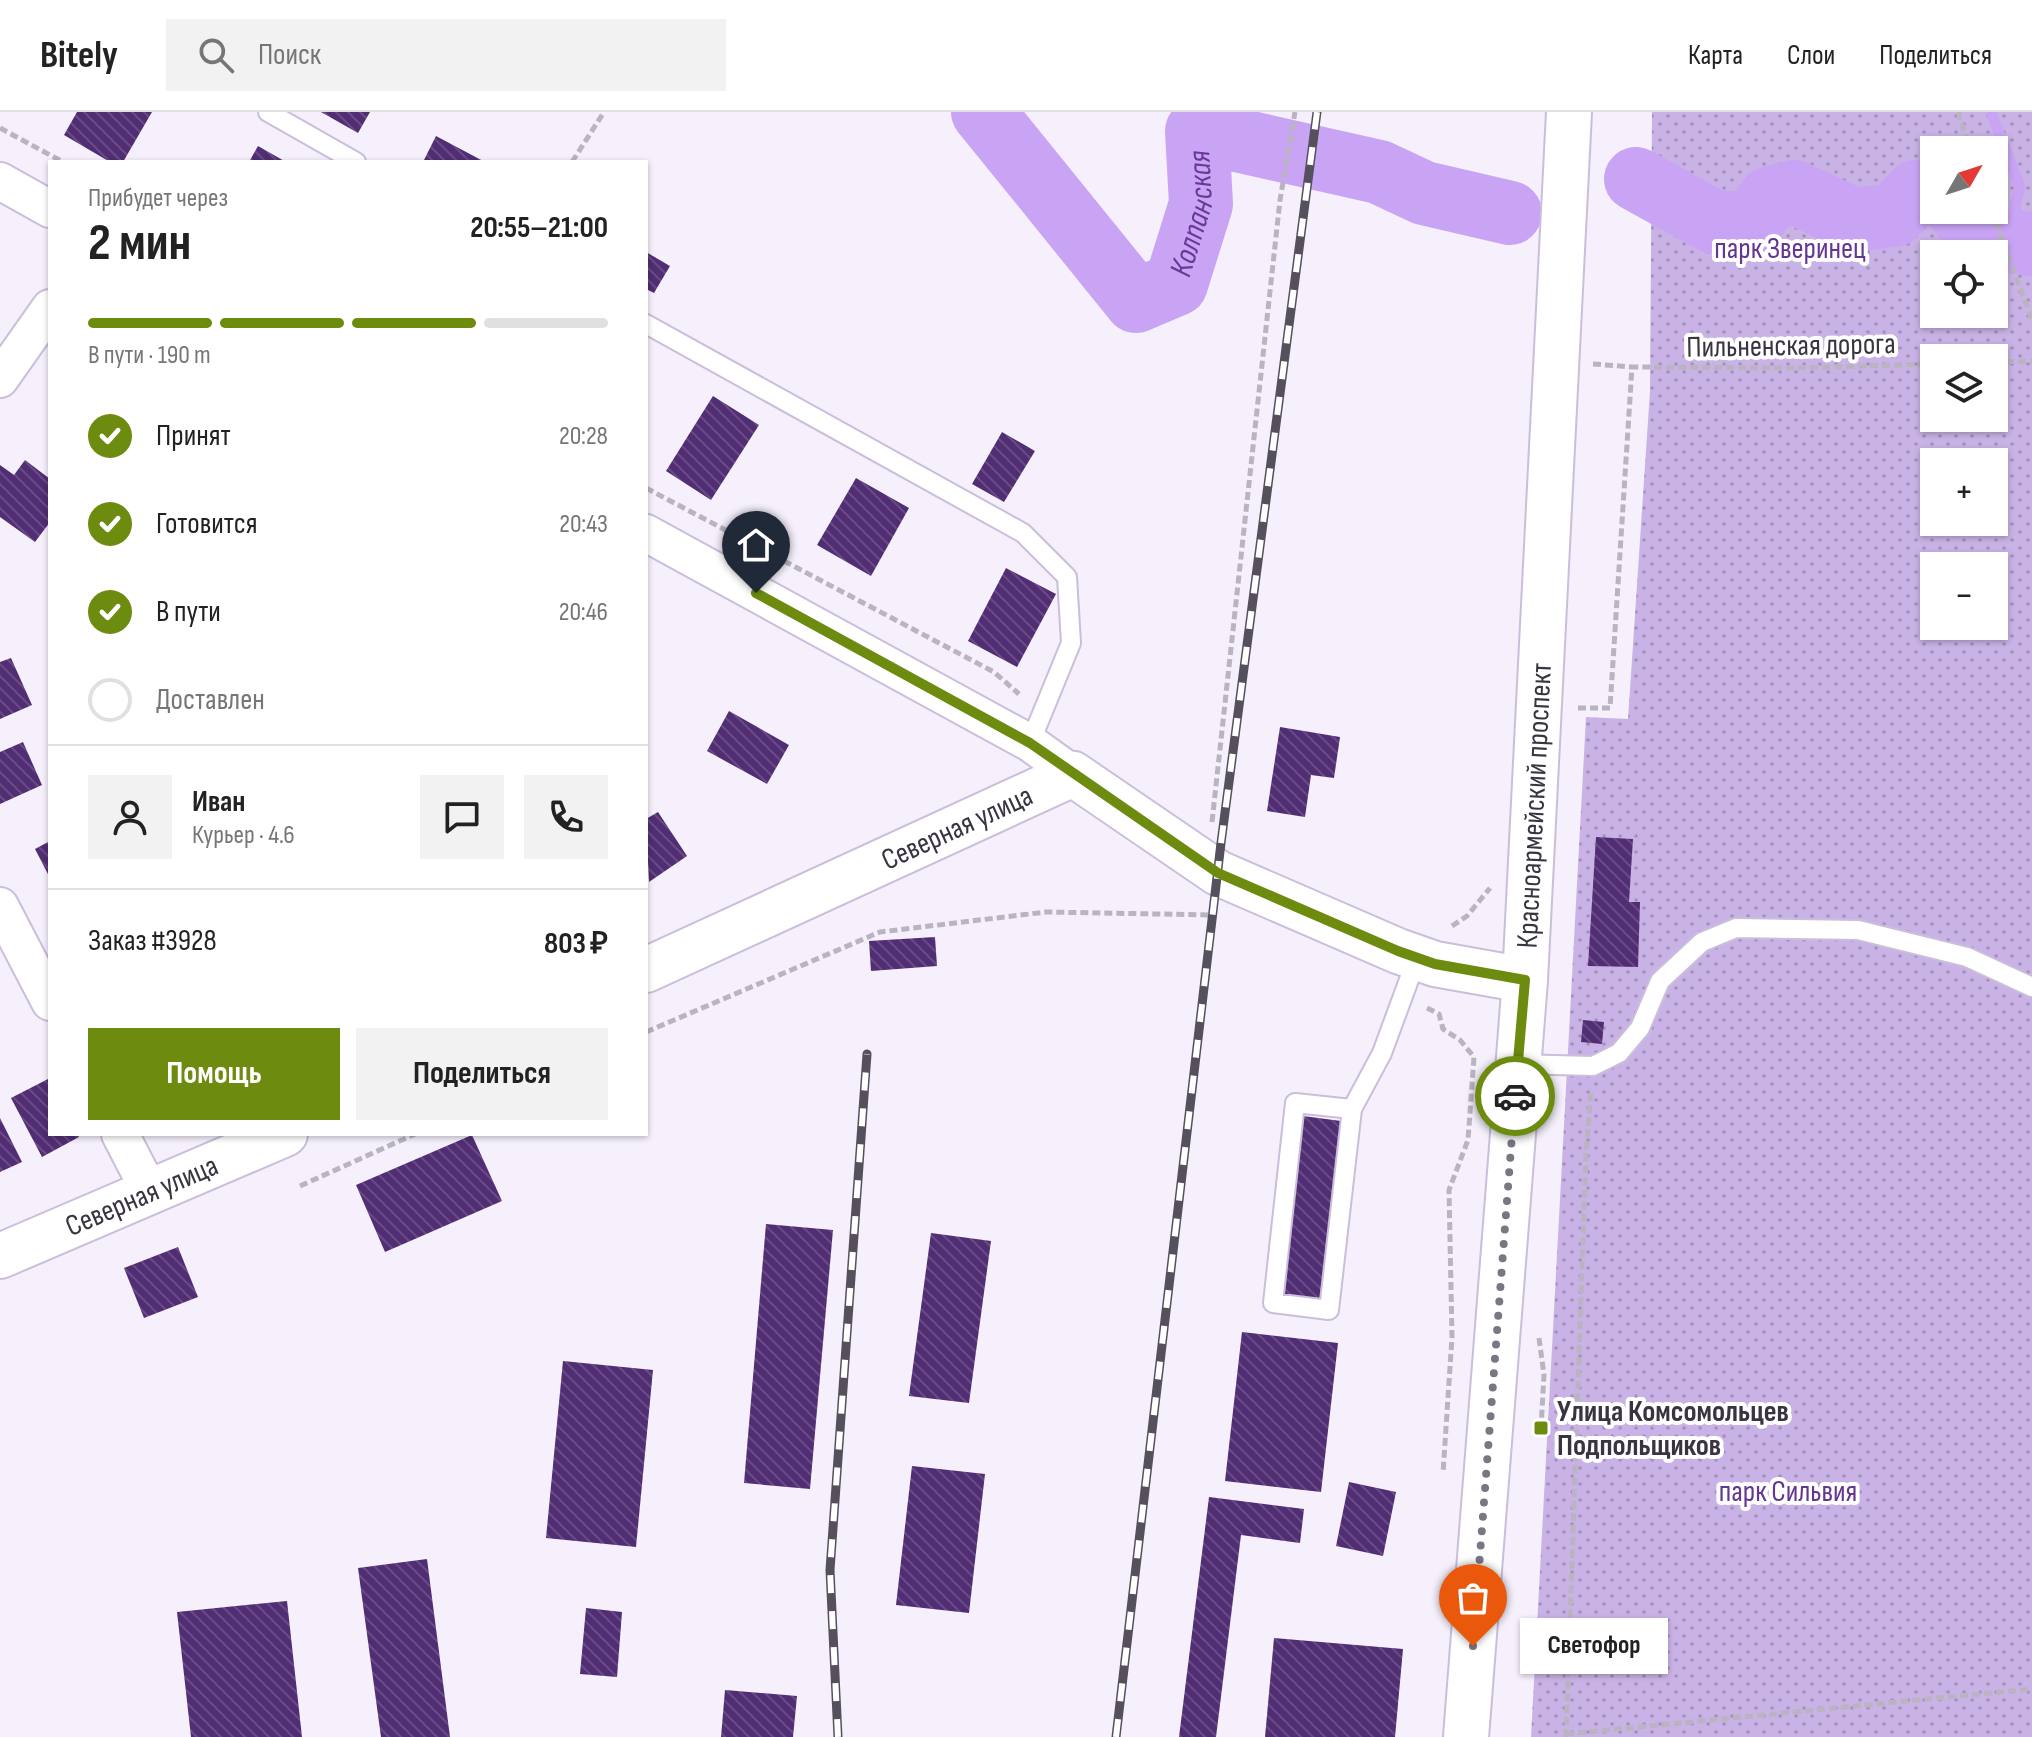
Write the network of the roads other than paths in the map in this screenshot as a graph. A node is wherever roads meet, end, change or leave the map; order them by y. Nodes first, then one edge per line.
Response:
1 (268, 112) edge
2 (1569, 112) edge
3 (352, 160) edge
4 (0, 181) edge
5 (48, 208) edge
6 (48, 311) edge
7 (648, 325) edge
8 (0, 379) edge
9 (648, 534) edge
10 (1030, 743) junction
11 (1073, 774) junction
12 (0, 906) edge
13 (1421, 961) junction
14 (648, 969) edge
15 (1525, 980) junction
16 (2032, 987) edge
17 (48, 998) edge
18 (1518, 1064) junction
19 (1352, 1109) junction
20 (121, 1136) edge
21 (281, 1136) edge
22 (151, 1194) junction
23 (0, 1256) edge
24 (1466, 1737) edge

1 - 3 lane
2 - 15 main road, Красноармейский проспект
4 - 5 street
6 - 8 street
7 - 10 lane
9 - 10 street
10 - 11 street
11 - 13 main road
11 - 14 main road, Северная улица
12 - 17 street
13 - 15 main road
13 - 19 lane
15 - 18 main road, Красноармейский проспект
16 - 18 lane
18 - 24 main road, Красноармейский проспект
19 - 19 lane
20 - 22 street
21 - 22 main road, Северная улица
22 - 23 main road, Северная улица

